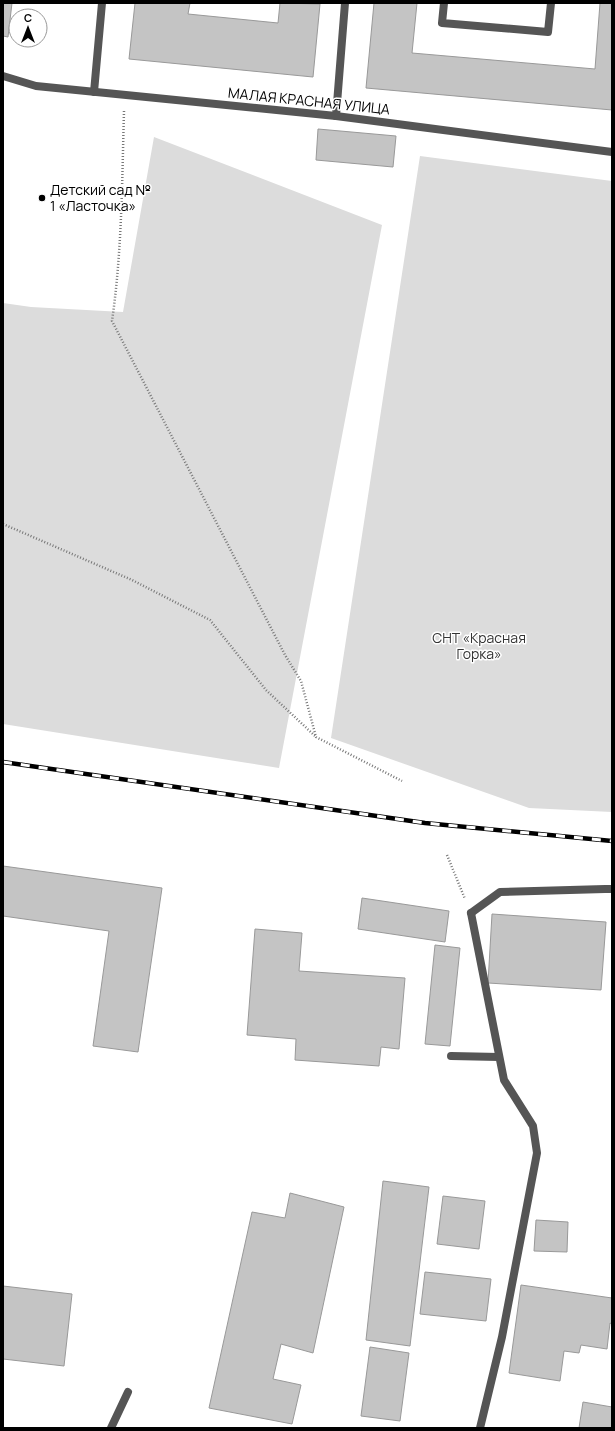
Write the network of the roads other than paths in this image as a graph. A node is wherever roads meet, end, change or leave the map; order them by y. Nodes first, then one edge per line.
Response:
1 (102, 3) edge
2 (345, 3) edge
3 (444, 3) edge
4 (551, 3) edge
5 (3, 76) edge
6 (94, 92) junction
7 (336, 116) junction
8 (612, 152) edge
9 (612, 890) edge
10 (451, 1056) dead end
11 (499, 1057) junction
12 (128, 1392) dead end
13 (111, 1428) edge
14 (480, 1428) edge

1 - 6 street
2 - 7 street
3 - 4 street
5 - 6 street, МАЛАЯ КРАСНАЯ УЛИЦА
6 - 7 street, МАЛАЯ КРАСНАЯ УЛИЦА
7 - 8 street, МАЛАЯ КРАСНАЯ УЛИЦА
9 - 11 street
10 - 11 street
11 - 14 street
12 - 13 street

